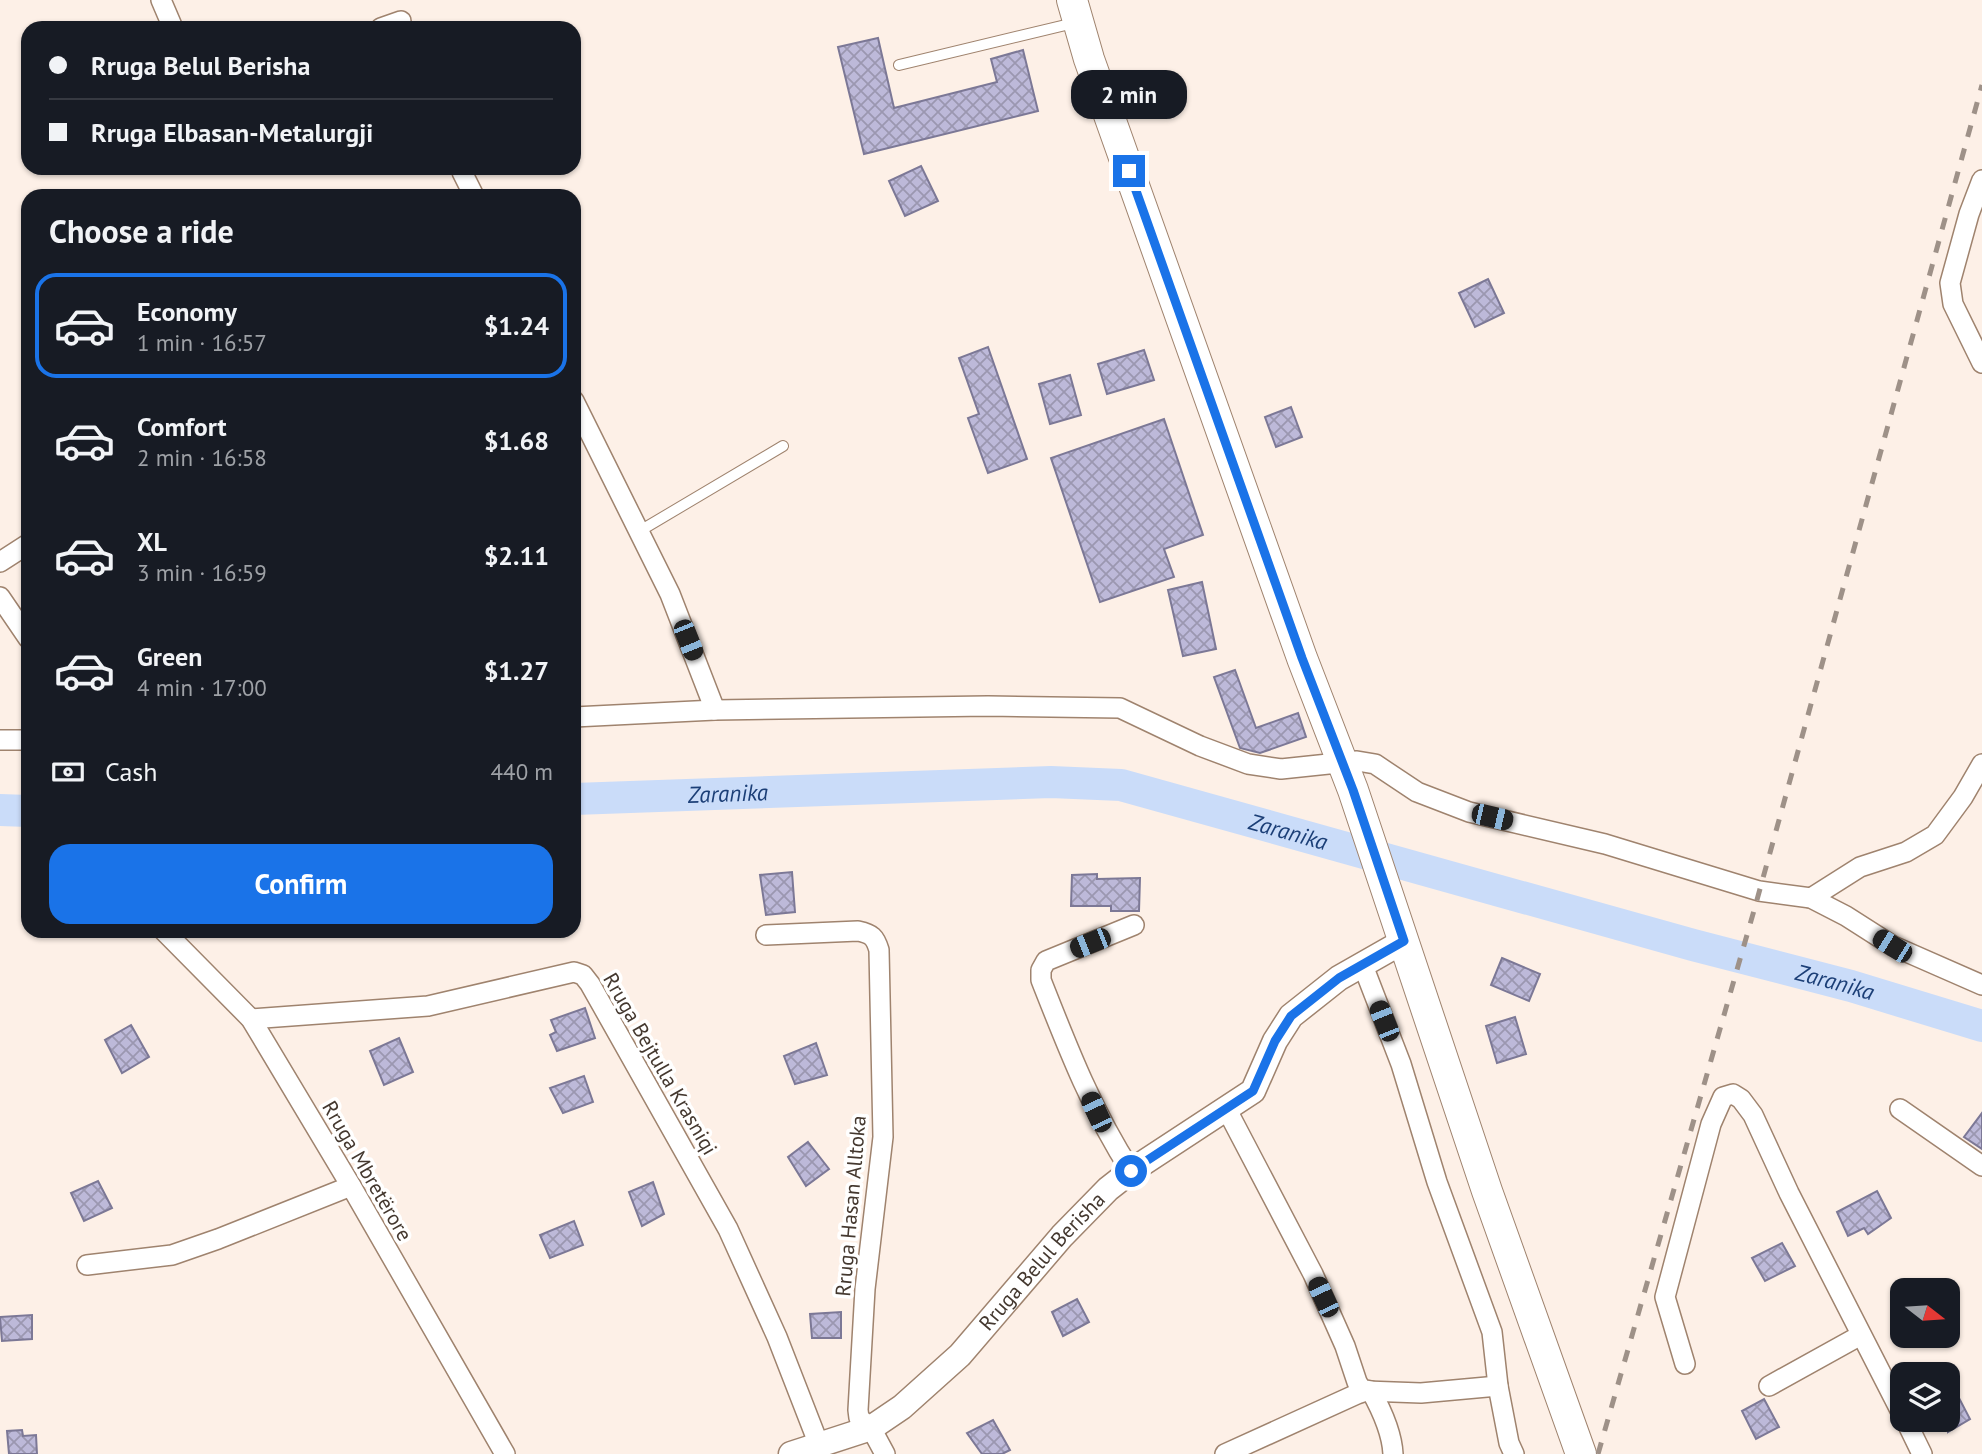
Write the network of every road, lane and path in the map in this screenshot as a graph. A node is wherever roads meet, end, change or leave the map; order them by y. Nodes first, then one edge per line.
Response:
1 (161, 0) edge
2 (1075, 11) edge
3 (170, 21) edge
4 (899, 65) dead end
5 (1982, 180) edge
6 (1982, 363) edge
7 (581, 415) edge
8 (783, 446) dead end
9 (638, 532) junction
10 (21, 548) edge
11 (0, 562) edge
12 (0, 597) edge
13 (21, 628) edge
14 (715, 710) junction
15 (581, 717) edge
16 (0, 740) edge
17 (21, 740) edge
18 (1343, 763) junction
19 (1982, 764) edge
20 (1811, 898) junction
21 (1134, 925) dead end
22 (1400, 930) junction
23 (766, 935) dead end
24 (171, 938) edge
25 (1363, 963) junction
26 (1982, 985) edge
27 (251, 1019) junction
28 (1900, 1109) dead end
29 (1227, 1110) junction
30 (1982, 1166) edge
31 (1131, 1171) junction
32 (351, 1186) junction
33 (87, 1265) dead end
34 (1861, 1335) junction
35 (1685, 1364) dead end
36 (1769, 1385) dead end
37 (1498, 1386) junction
38 (1371, 1391) junction
39 (1890, 1391) edge
40 (871, 1428) junction
41 (1911, 1432) edge
42 (1577, 1444) edge
43 (819, 1445) junction
44 (505, 1454) edge
45 (791, 1454) edge
46 (885, 1454) edge
47 (1224, 1454) edge
48 (1393, 1454) edge
49 (1514, 1454) edge
50 (1922, 1454) edge

1 - 3 street
2 - 4 lane
2 - 18 main road
5 - 6 street
7 - 9 street
8 - 9 lane
9 - 14 street
10 - 11 street
12 - 13 street
14 - 15 street
14 - 18 street
16 - 17 street
18 - 20 street
18 - 22 main road
19 - 20 street
20 - 26 street
21 - 31 street
22 - 25 street, Rruga Belul Berisha
22 - 42 main road
23 - 40 street, Rruga Hasan Alltoka
24 - 27 street, Rruga Mbretërore
25 - 29 street, Rruga Belul Berisha
25 - 37 street
27 - 32 street, Rruga Mbretërore
27 - 43 street, Rruga Bejtulla Krasniqi
28 - 30 street
29 - 31 street, Rruga Belul Berisha
29 - 38 street
31 - 40 street, Rruga Belul Berisha
32 - 33 street
32 - 44 street, Rruga Mbretërore
34 - 35 street
34 - 36 street
34 - 39 street
37 - 38 street
37 - 49 street
38 - 47 street
38 - 48 street
40 - 43 street, Rruga Belul Berisha
40 - 46 street, Rruga Hasan Alltoka
41 - 50 street
43 - 45 street, Rruga Belul Berisha

